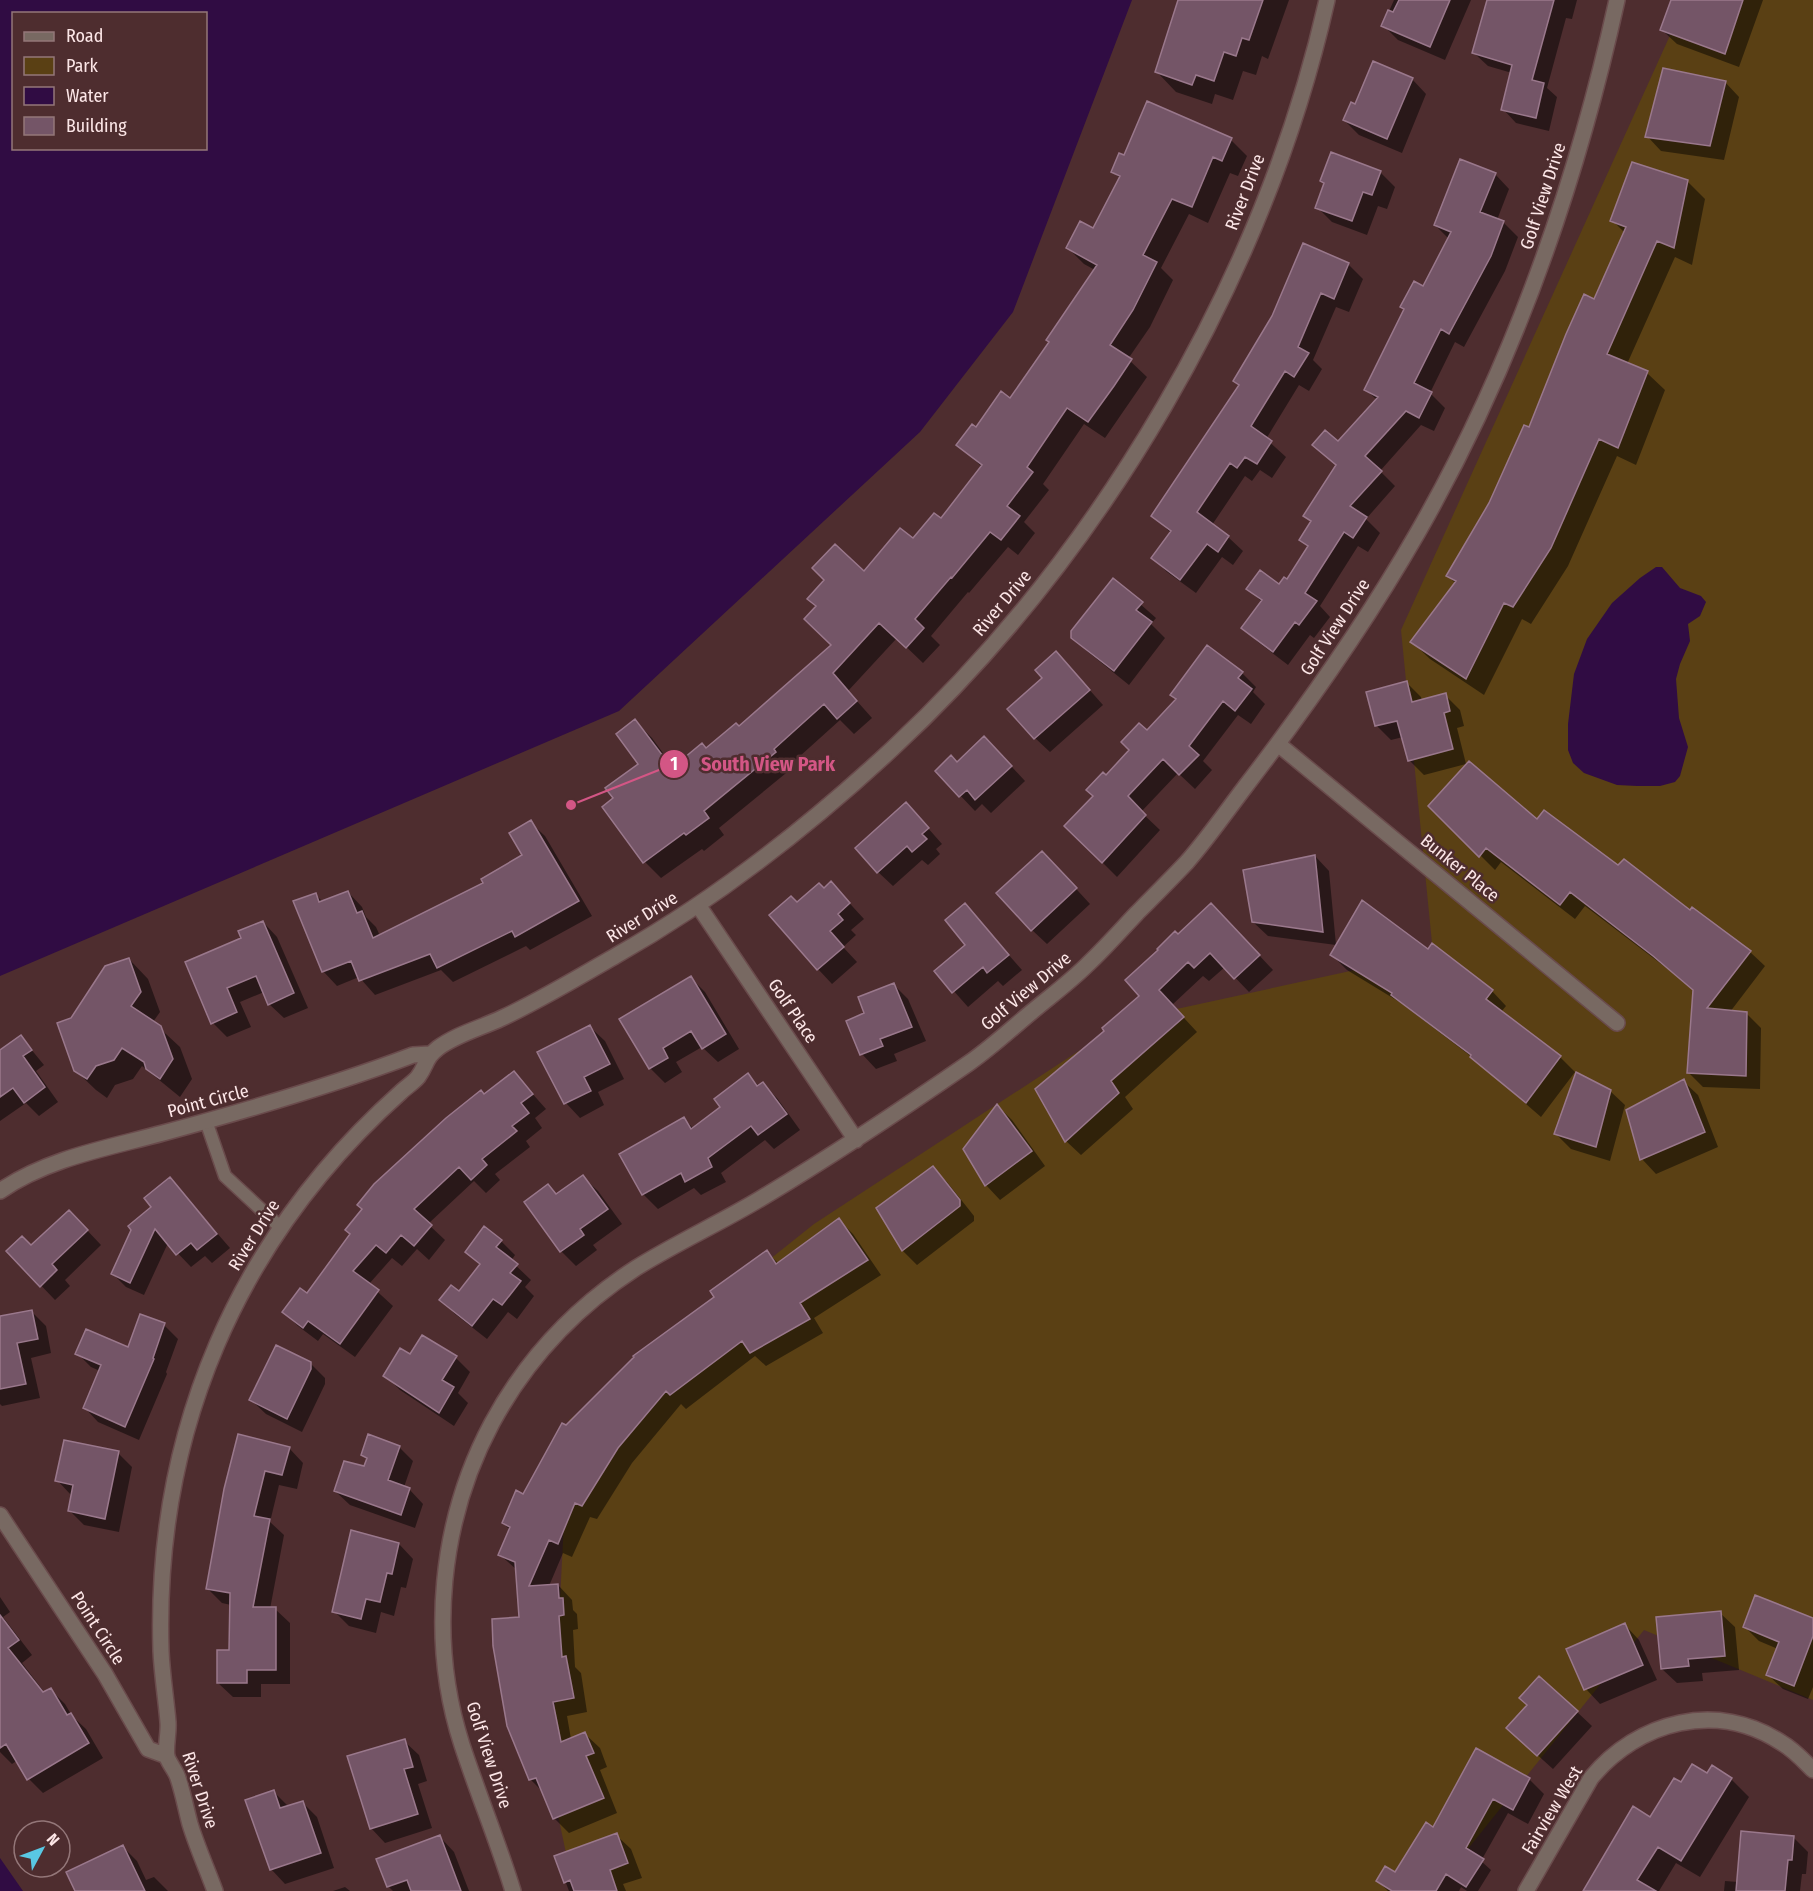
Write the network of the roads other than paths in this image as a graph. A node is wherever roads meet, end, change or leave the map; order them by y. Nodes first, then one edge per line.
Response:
1 (1327, 0) edge
2 (1617, 0) edge
3 (1278, 744) junction
4 (698, 904) junction
5 (1617, 1023) dead end
6 (430, 1054) junction
7 (206, 1121) junction
8 (856, 1140) junction
9 (0, 1191) edge
10 (281, 1228) junction
11 (0, 1515) edge
12 (167, 1756) junction
13 (1813, 1770) edge
14 (215, 1891) edge
15 (513, 1891) edge
16 (1526, 1891) edge

1 - 4 street, River Drive
2 - 3 street, Golf View Drive
3 - 5 street, Bunker Place
3 - 8 street, Golf View Drive
4 - 6 street, River Drive
4 - 8 street, Golf Place
6 - 7 street, Point Circle
6 - 10 street, River Drive
7 - 9 street, Point Circle
7 - 10 lane
8 - 15 street, Golf View Drive
10 - 12 street, River Drive
11 - 12 street, Point Circle
12 - 14 street, River Drive
13 - 16 street, Fairview West

